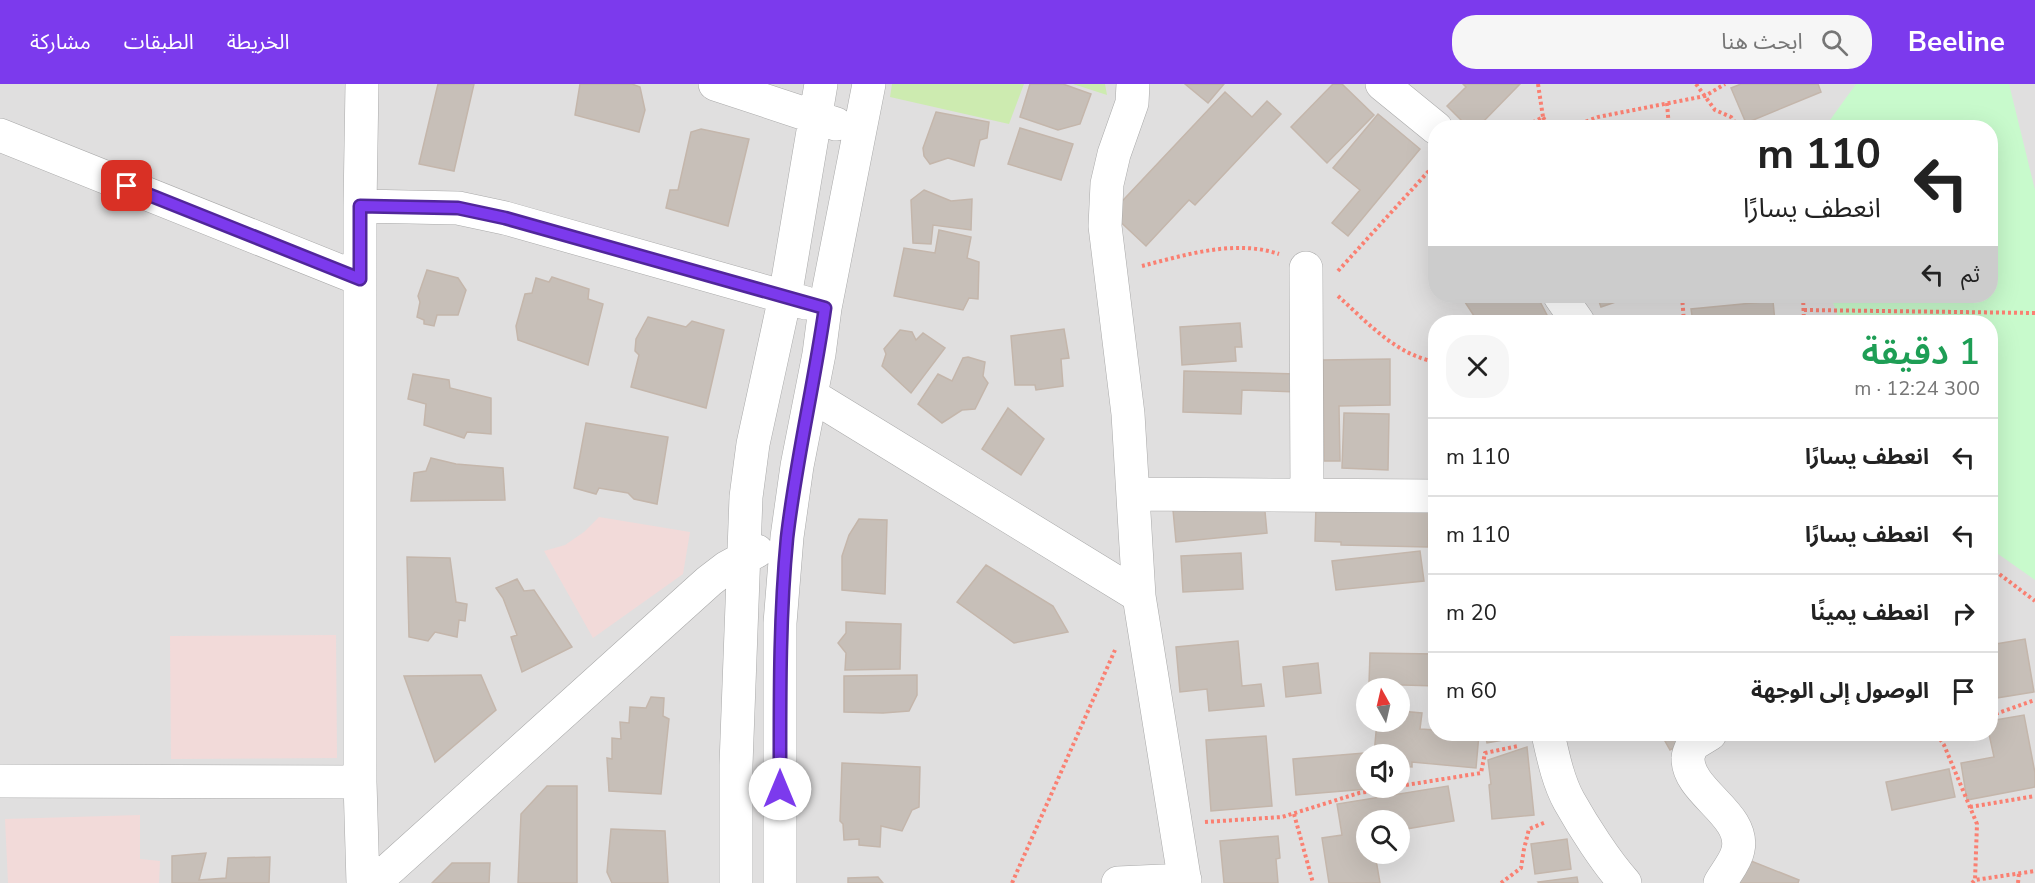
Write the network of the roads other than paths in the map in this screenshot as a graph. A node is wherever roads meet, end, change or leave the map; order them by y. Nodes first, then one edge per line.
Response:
1 (362, 84) edge
2 (715, 84) edge
3 (821, 84) edge
4 (869, 84) edge
5 (1133, 84) edge
6 (1383, 84) edge
7 (815, 117) junction
8 (1428, 121) edge
9 (860, 132) junction
10 (0, 135) edge
11 (360, 206) junction
12 (1320, 272) road end
13 (360, 279) junction
14 (785, 297) junction
15 (825, 308) junction
16 (811, 395) junction
17 (1133, 494) junction
18 (1307, 495) junction
19 (1428, 496) edge
20 (788, 537) junction
21 (744, 557) junction
22 (1139, 596) junction
23 (1550, 741) edge
24 (1699, 741) edge
25 (0, 781) edge
26 (360, 782) junction
27 (1185, 882) edge
28 (363, 883) edge
29 (374, 883) edge
30 (736, 883) edge
31 (780, 883) edge
32 (1118, 883) edge
33 (1625, 883) edge
34 (1720, 883) edge

1 - 11 street
2 - 7 street
3 - 7 street
4 - 9 street
5 - 17 street
6 - 8 street
7 - 9 street
7 - 14 street
9 - 15 street
10 - 13 street
11 - 13 street
11 - 14 street
12 - 18 street
13 - 26 street
14 - 15 street
14 - 21 street
15 - 16 street
16 - 20 street
16 - 22 street
17 - 18 street
17 - 22 street
18 - 19 street
20 - 21 street
20 - 31 street
21 - 29 street
21 - 30 street
22 - 27 street
23 - 33 street
24 - 34 street
25 - 26 street
26 - 28 street
27 - 32 street

